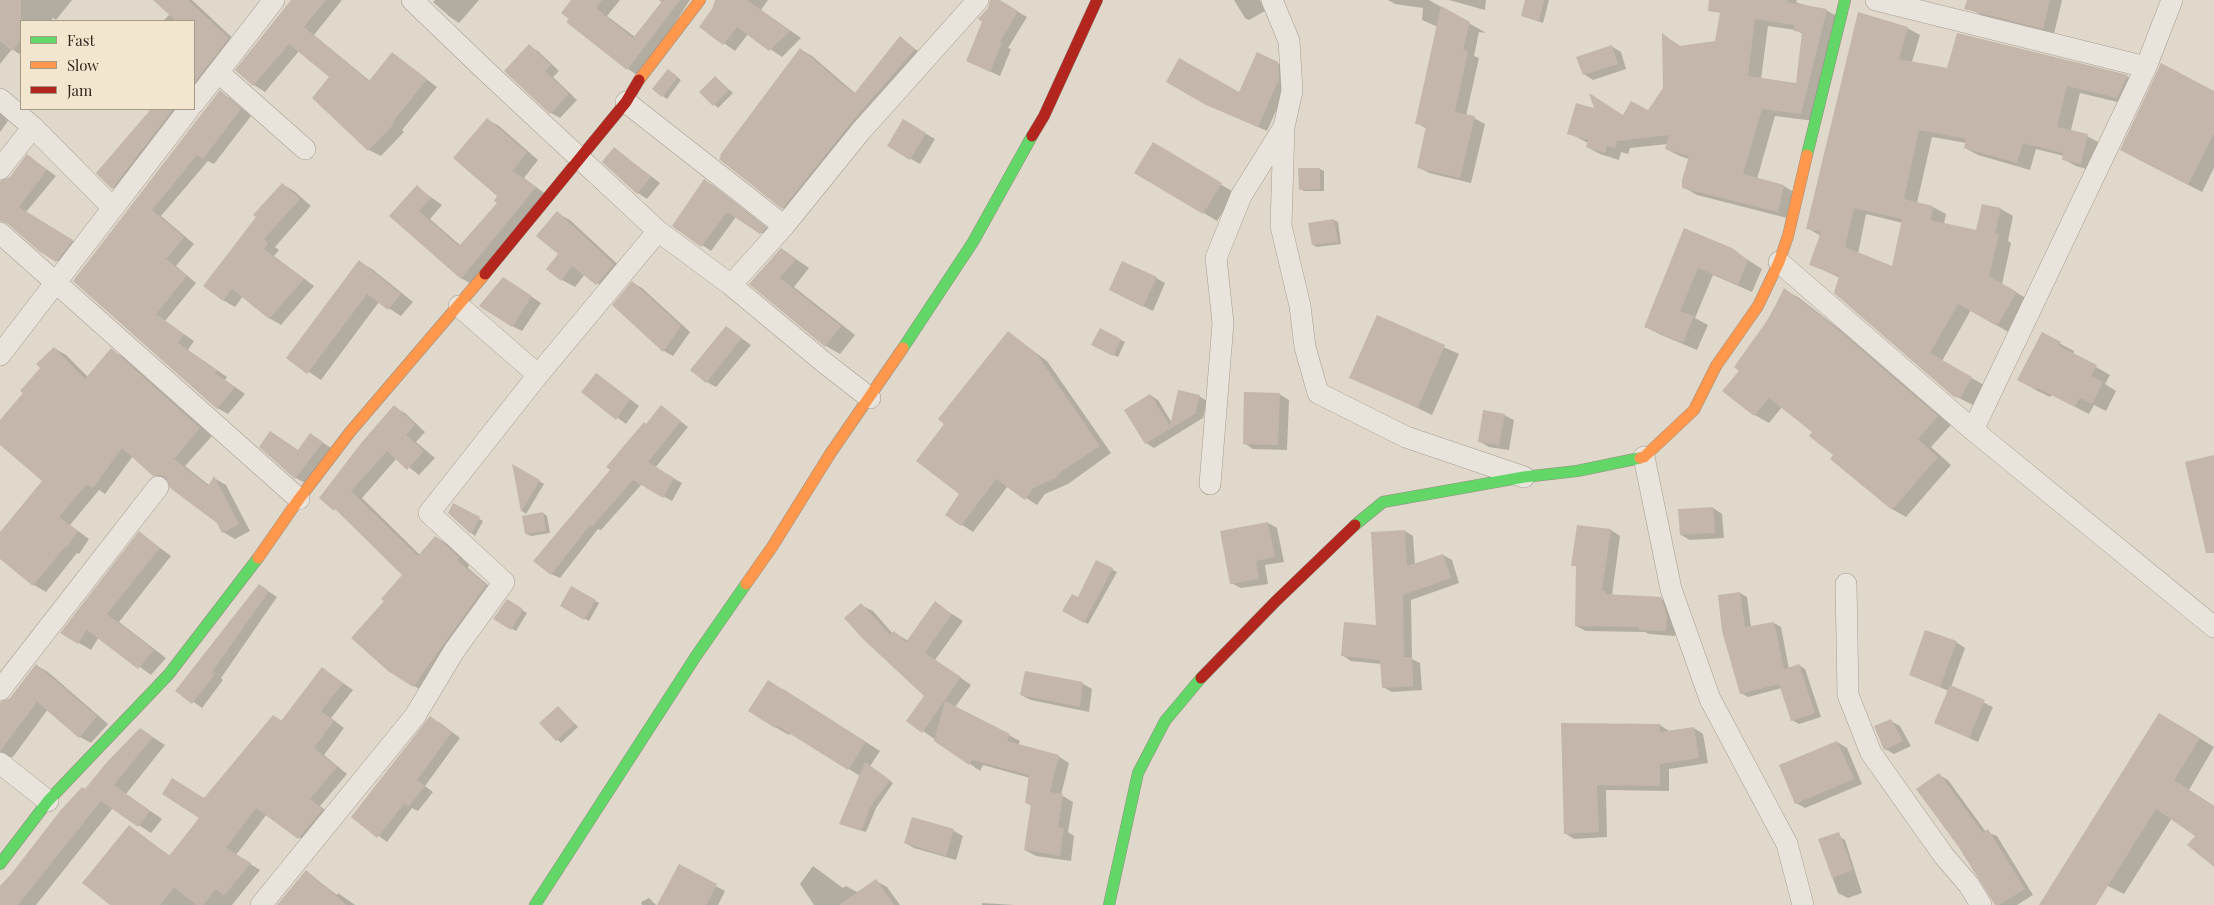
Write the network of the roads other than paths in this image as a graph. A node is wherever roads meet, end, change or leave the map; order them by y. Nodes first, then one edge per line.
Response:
1 (274, 0) edge
2 (412, 0) edge
3 (700, 0) edge
4 (978, 0) edge
5 (1097, 0) edge
6 (1272, 0) edge
7 (1845, 0) edge
8 (1876, 0) edge
9 (2172, 0) edge
10 (2146, 67) junction
11 (218, 72) junction
12 (0, 99) edge
13 (195, 102) edge
14 (626, 102) junction
15 (188, 110) edge
16 (32, 127) junction
17 (1284, 127) junction
18 (305, 149) dead end
19 (580, 159) junction
20 (0, 169) edge
21 (112, 207) junction
22 (784, 226) junction
23 (658, 231) junction
24 (0, 233) edge
25 (1779, 262) junction
26 (57, 283) junction
27 (730, 286) junction
28 (458, 306) junction
29 (0, 355) edge
30 (538, 375) junction
31 (870, 398) junction
32 (1973, 430) junction
33 (1644, 457) junction
34 (1524, 477) junction
35 (1210, 484) dead end
36 (158, 487) dead end
37 (299, 499) junction
38 (1846, 584) dead end
39 (2214, 627) edge
40 (3, 678) edge
41 (0, 763) edge
42 (48, 801) junction
43 (0, 864) edge
44 (261, 905) edge
45 (535, 905) edge
46 (1109, 905) edge
47 (1804, 905) edge
48 (1981, 905) edge

1 - 11 street
2 - 19 street
3 - 14 street
4 - 22 street
5 - 31 street
6 - 17 street
7 - 25 street
8 - 10 street
9 - 10 street
10 - 32 street
11 - 13 street
11 - 18 street
12 - 16 street
14 - 19 street
14 - 22 street
15 - 21 street
16 - 20 street
16 - 21 street
17 - 34 street
17 - 35 street
19 - 23 street
19 - 28 street
21 - 26 street
22 - 27 street
23 - 27 street
23 - 30 street
24 - 26 street
25 - 32 street
25 - 33 street
26 - 29 street
26 - 37 street
27 - 31 street
28 - 30 street
28 - 37 street
30 - 44 street
31 - 45 street
32 - 39 street
33 - 34 street
33 - 47 street
34 - 46 street
36 - 40 street
37 - 42 street
38 - 48 street
41 - 42 street
42 - 43 street

